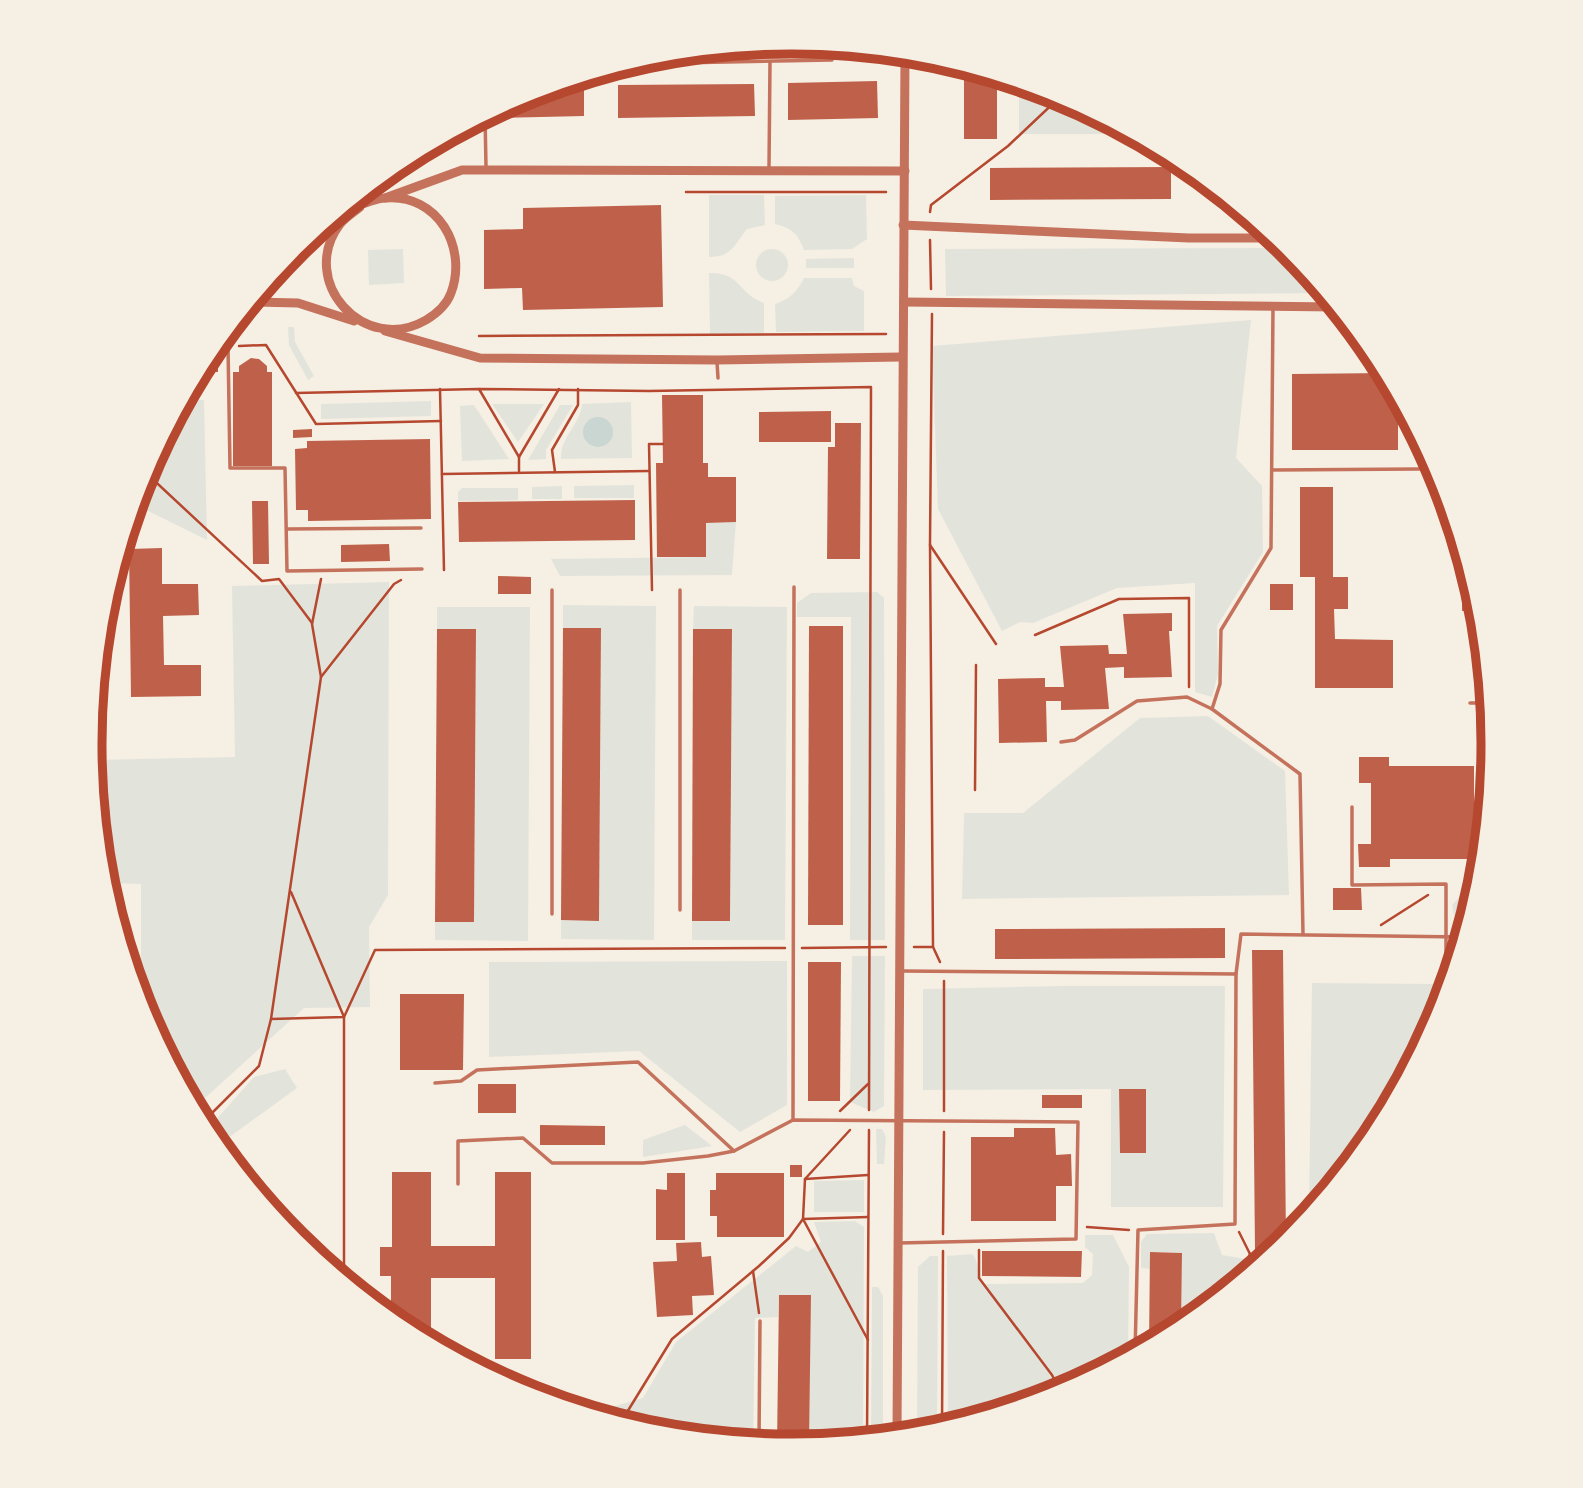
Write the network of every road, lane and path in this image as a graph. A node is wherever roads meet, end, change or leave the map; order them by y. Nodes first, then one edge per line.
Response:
1 (832, 56) edge
2 (770, 62) junction
3 (683, 63) edge
4 (905, 64) edge
5 (1051, 105) edge
6 (485, 125) edge
7 (486, 169) junction
8 (905, 171) junction
9 (769, 172) junction
10 (686, 192) dead end
11 (886, 192) dead end
12 (385, 198) junction
13 (360, 207) joint
14 (904, 225) junction
15 (930, 226) junction
16 (1260, 238) edge
17 (262, 302) edge
18 (904, 302) junction
19 (932, 303) junction
20 (1273, 306) junction
21 (1325, 307) edge
22 (360, 322) junction
23 (384, 331) junction
24 (886, 334) dead end
25 (479, 336) dead end
26 (228, 346) joint
27 (901, 357) junction
28 (717, 360) junction
29 (718, 378) dead end
30 (480, 388) junction
31 (559, 388) junction
32 (440, 389) junction
33 (578, 389) junction
34 (296, 393) junction
35 (441, 421) junction
36 (663, 444) dead end
37 (519, 457) junction
38 (1419, 469) dead end
39 (1272, 470) junction
40 (649, 471) junction
41 (519, 472) junction
42 (555, 472) junction
43 (442, 474) junction
44 (154, 480) edge
45 (651, 524) junction
46 (656, 524) dead end
47 (421, 527) dead end
48 (286, 529) junction
49 (930, 544) junction
50 (422, 569) joint
51 (444, 570) dead end
52 (323, 571) junction
53 (794, 587) dead end
54 (552, 590) dead end
55 (652, 590) dead end
56 (680, 590) dead end
57 (313, 624) junction
58 (1035, 635) dead end
59 (996, 644) dead end
60 (976, 664) dead end
61 (321, 677) junction
62 (1188, 697) junction
63 (1471, 703) dead end
64 (1480, 703) edge
65 (1212, 709) junction
66 (1061, 742) dead end
67 (975, 790) dead end
68 (1352, 807) dead end
69 (1446, 884) junction
70 (289, 890) junction
71 (680, 910) dead end
72 (552, 914) dead end
73 (1378, 926) dead end
74 (1303, 934) junction
75 (1446, 937) junction
76 (1454, 937) edge
77 (870, 947) junction
78 (899, 947) junction
79 (933, 947) junction
80 (795, 948) junction
81 (1446, 963) edge
82 (900, 971) junction
83 (944, 972) junction
84 (1236, 974) junction
85 (344, 1017) junction
86 (271, 1019) junction
87 (435, 1083) dead end
88 (869, 1084) junction
89 (210, 1115) edge
90 (793, 1120) junction
91 (830, 1121) junction
92 (858, 1121) junction
93 (869, 1122) junction
94 (901, 1122) junction
95 (944, 1122) junction
96 (734, 1151) junction
97 (869, 1175) junction
98 (804, 1179) junction
99 (458, 1184) dead end
100 (868, 1217) junction
101 (803, 1219) junction
102 (1235, 1224) junction
103 (1076, 1227) junction
104 (1138, 1230) junction
105 (978, 1241) junction
106 (943, 1242) junction
107 (897, 1243) junction
108 (1250, 1254) junction
109 (1256, 1254) edge
110 (1246, 1263) edge
111 (344, 1269) edge
112 (753, 1271) junction
113 (760, 1321) joint
114 (868, 1340) junction
115 (1135, 1341) edge
116 (1055, 1381) edge
117 (626, 1413) edge
118 (942, 1416) edge
119 (897, 1425) edge
120 (867, 1429) edge
121 (759, 1433) edge

1 - 2 lane
2 - 3 lane
2 - 9 lane
4 - 8 street
5 - 15 path
6 - 7 lane
7 - 9 street
7 - 12 street
8 - 9 street
8 - 14 street
10 - 11 path
12 - 13 street
12 - 23 street
13 - 22 street
14 - 15 street
14 - 18 street
15 - 16 street
15 - 19 path
17 - 22 street
18 - 19 street
18 - 27 street
19 - 20 street
19 - 49 path
20 - 21 street
20 - 39 lane
22 - 23 street
23 - 28 street
24 - 25 path
26 - 34 path
26 - 48 lane
27 - 28 street
27 - 78 street
28 - 29 lane
30 - 31 path
30 - 32 path
30 - 37 path
31 - 33 path
31 - 37 path
32 - 34 path
32 - 35 path
33 - 42 path
33 - 77 path
34 - 35 path
35 - 43 path
36 - 40 path
37 - 41 path
38 - 39 lane
39 - 65 lane
40 - 42 path
40 - 45 path
41 - 42 path
41 - 43 path
43 - 51 path
44 - 57 path
45 - 46 path
45 - 55 path
47 - 48 lane
48 - 52 lane
49 - 59 path
49 - 79 path
50 - 52 lane
50 - 61 path
52 - 57 path
53 - 80 lane
54 - 72 lane
56 - 71 lane
57 - 61 path
58 - 62 path
60 - 67 path
61 - 70 path
62 - 65 lane
62 - 66 lane
63 - 64 lane
65 - 74 lane
68 - 69 lane
69 - 73 path
69 - 75 lane
70 - 85 path
70 - 86 path
74 - 75 lane
74 - 84 lane
75 - 76 lane
75 - 81 lane
77 - 78 path
77 - 80 path
77 - 88 path
78 - 79 path
78 - 82 street
79 - 83 path
80 - 85 path
80 - 90 lane
82 - 83 lane
82 - 94 street
83 - 84 lane
83 - 95 path
84 - 102 lane
85 - 86 path
85 - 111 path
86 - 89 path
87 - 96 lane
88 - 91 path
88 - 93 path
90 - 91 lane
90 - 96 lane
91 - 92 lane
92 - 93 lane
92 - 98 path
93 - 94 lane
93 - 97 path
94 - 95 lane
94 - 107 street
95 - 103 lane
95 - 106 path
96 - 99 lane
97 - 98 path
97 - 100 path
98 - 101 path
100 - 101 path
100 - 114 path
101 - 112 path
101 - 114 path
102 - 104 lane
102 - 108 path
103 - 104 path
103 - 105 lane
104 - 115 lane
105 - 106 lane
105 - 116 path
106 - 107 lane
106 - 118 path
107 - 119 street
108 - 109 path
108 - 110 path
112 - 113 path
112 - 117 path
113 - 121 lane
114 - 120 path

